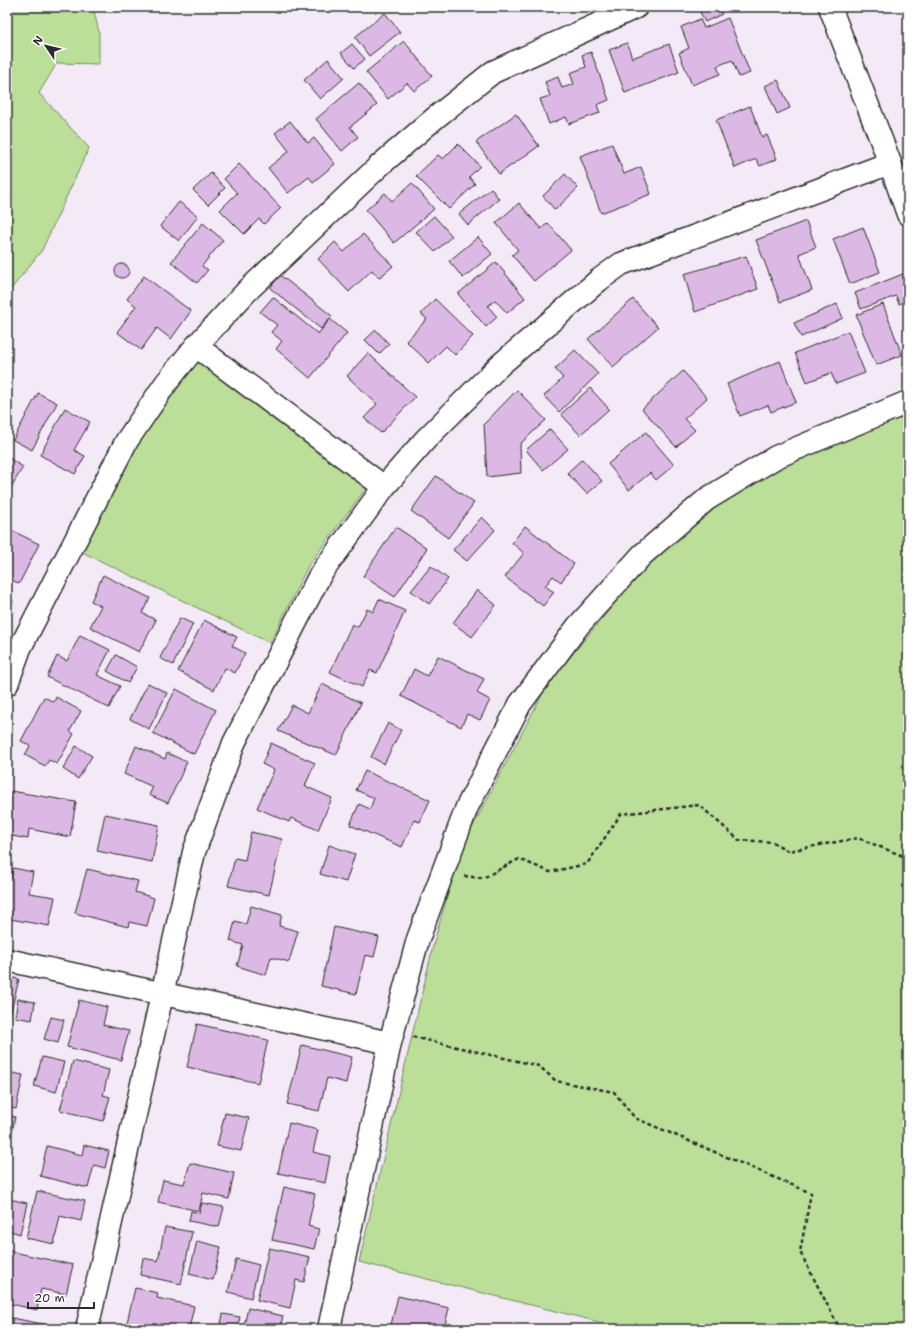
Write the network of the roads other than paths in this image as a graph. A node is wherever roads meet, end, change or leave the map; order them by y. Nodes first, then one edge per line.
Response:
1 (636, 7) edge
2 (830, 7) edge
3 (890, 163) junction
4 (908, 214) edge
5 (196, 346) junction
6 (908, 402) edge
7 (384, 487) junction
8 (7, 684) edge
9 (7, 960) edge
10 (162, 993) junction
11 (392, 1038) junction
12 (87, 1329) edge
13 (329, 1329) edge

1 - 5 street
2 - 3 street
3 - 4 street
3 - 7 street
5 - 7 street
5 - 8 street
6 - 11 street
7 - 10 street
9 - 10 street
10 - 11 street
10 - 12 street
11 - 13 street

